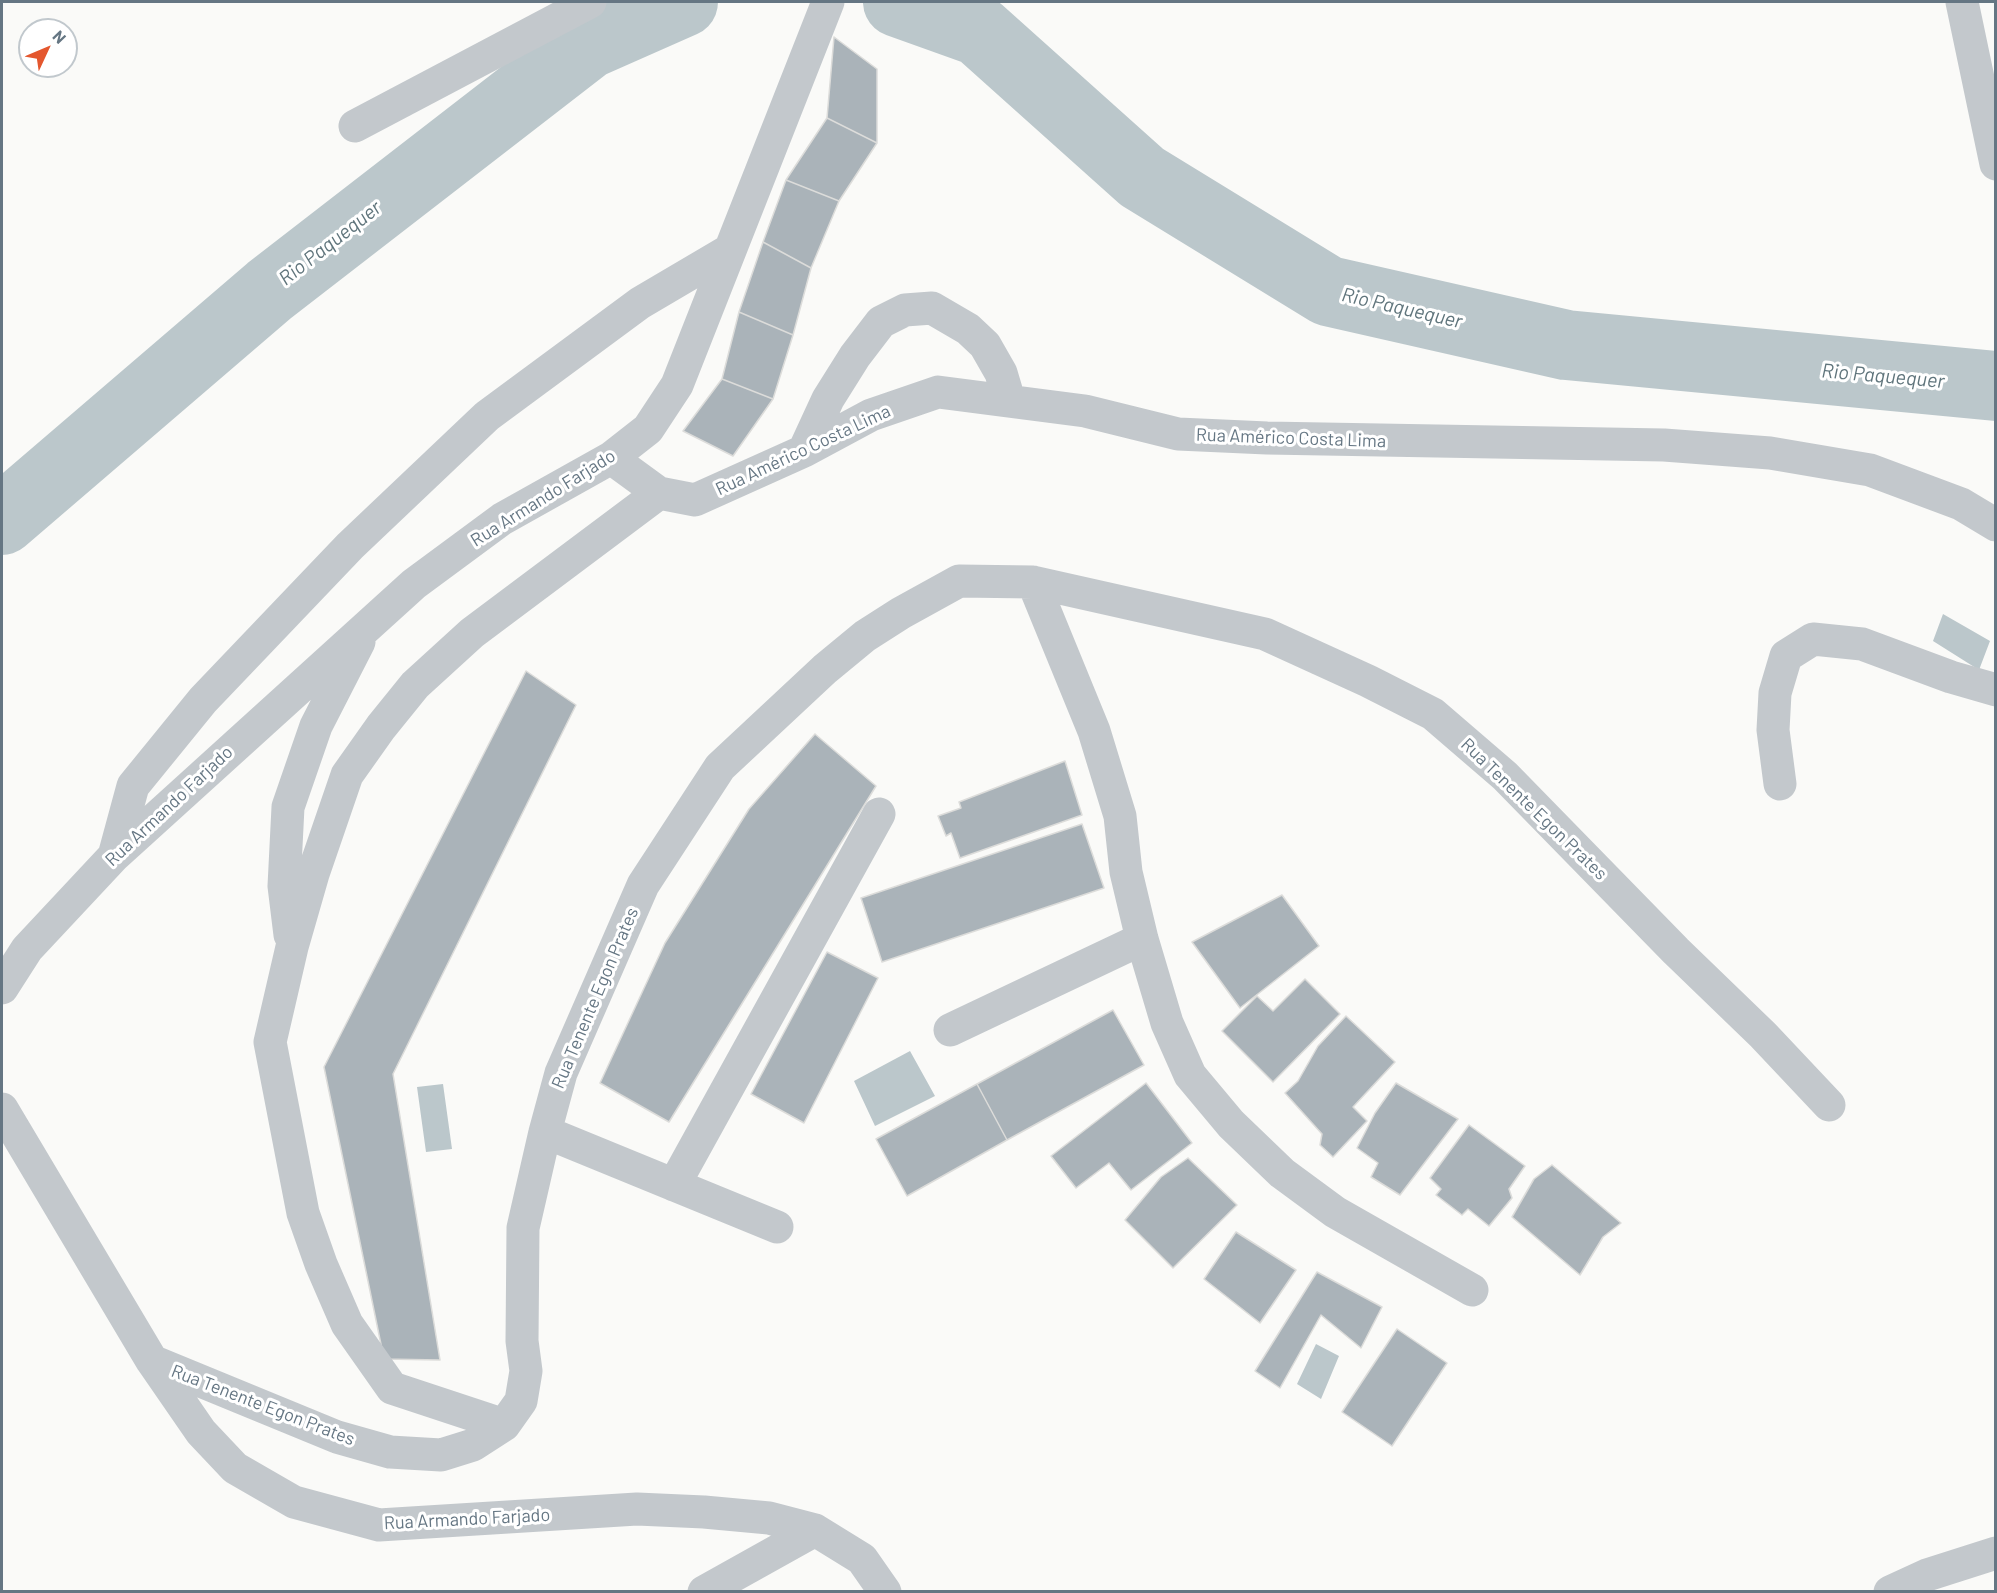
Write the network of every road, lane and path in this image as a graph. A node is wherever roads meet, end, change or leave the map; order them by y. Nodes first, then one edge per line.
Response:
1 (590, 2) edge
2 (828, 2) edge
3 (1962, 2) edge
4 (355, 126) dead end
5 (1995, 164) edge
6 (730, 250) junction
7 (1009, 400) junction
8 (804, 451) junction
9 (611, 458) junction
10 (658, 493) junction
11 (1995, 525) edge
12 (1033, 582) junction
13 (368, 625) junction
14 (1995, 690) edge
15 (1780, 784) dead end
16 (879, 814) dead end
17 (114, 856) junction
18 (1142, 939) junction
19 (292, 947) junction
20 (2, 988) edge
21 (950, 1030) dead end
22 (1829, 1105) dead end
23 (2, 1109) edge
24 (545, 1132) junction
25 (674, 1185) junction
26 (777, 1227) dead end
27 (1472, 1290) dead end
28 (152, 1361) junction
29 (504, 1425) junction
30 (815, 1530) junction
31 (1995, 1553) edge
32 (704, 1592) edge
33 (885, 1592) edge
34 (1890, 1592) edge

1 - 4 street
2 - 6 street, Rua Armando Farjado
3 - 5 street
6 - 9 street, Rua Armando Farjado
6 - 17 street
7 - 8 street, Rua Américo Costa Lima
7 - 8 street
7 - 11 street, Rua Américo Costa Lima
8 - 10 street, Rua Américo Costa Lima
9 - 10 street, Rua Américo Costa Lima
9 - 13 street, Rua Armando Farjado
10 - 19 street
12 - 18 street
12 - 22 street, Rua Tenente Egon Prates
12 - 24 street, Rua Tenente Egon Prates
13 - 17 street, Rua Armando Farjado
13 - 19 street
14 - 15 street
16 - 25 street
17 - 20 street, Rua Armando Farjado
18 - 21 street
18 - 27 street
19 - 29 street
23 - 28 street, Rua Armando Farjado
24 - 25 street
24 - 29 street, Rua Tenente Egon Prates
25 - 26 street
28 - 29 street, Rua Tenente Egon Prates
28 - 30 street, Rua Armando Farjado
30 - 32 street
30 - 33 street, Rua Armando Farjado
31 - 34 street

